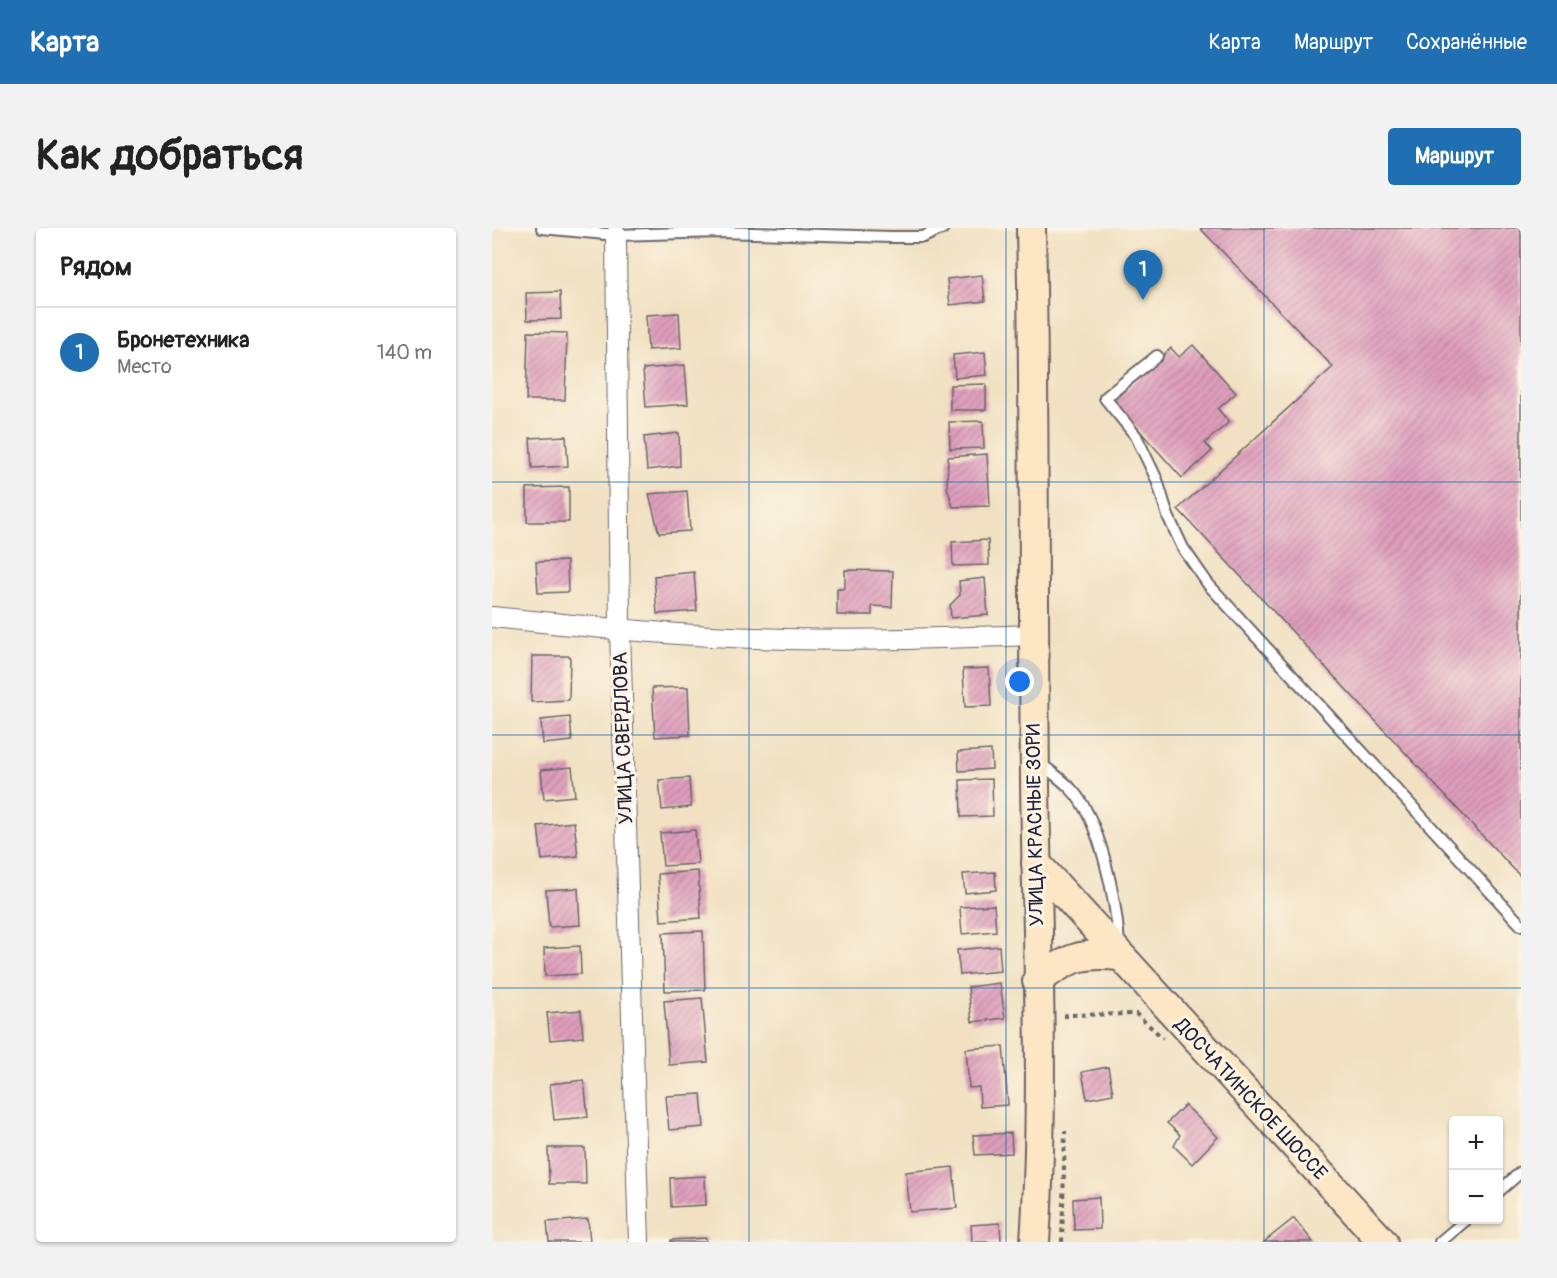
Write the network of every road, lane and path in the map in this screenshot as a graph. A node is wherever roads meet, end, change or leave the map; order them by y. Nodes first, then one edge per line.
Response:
1 (542, 228) edge
2 (943, 228) edge
3 (1031, 228) edge
4 (616, 235) junction
5 (1157, 356) dead end
6 (492, 617) edge
7 (620, 631) junction
8 (1034, 635) junction
9 (1035, 759) junction
10 (1036, 863) junction
11 (1521, 925) edge
12 (1120, 956) junction
13 (1037, 981) junction
14 (1066, 1015) dead end
15 (1158, 1035) dead end
16 (1521, 1172) edge
17 (1503, 1188) edge
18 (1461, 1224) edge
19 (639, 1242) edge
20 (1035, 1242) edge
21 (1383, 1242) edge
22 (1440, 1242) edge

1 - 4 lane
2 - 4 lane
3 - 8 main road, УЛИЦА КРАСНЫЕ ЗОРИ
4 - 7 street, УЛИЦА СВЕРДЛОВА
5 - 11 lane
6 - 7 street
7 - 8 street
7 - 19 street, УЛИЦА СВЕРДЛОВА
8 - 9 main road, УЛИЦА КРАСНЫЕ ЗОРИ
9 - 10 main road, УЛИЦА КРАСНЫЕ ЗОРИ
9 - 12 lane
10 - 12 main road, ДОСЧАТИНСКОЕ ШОССЕ
10 - 13 main road, УЛИЦА КРАСНЫЕ ЗОРИ
12 - 13 main road
12 - 21 main road, ДОСЧАТИНСКОЕ ШОССЕ
13 - 20 main road, УЛИЦА КРАСНЫЕ ЗОРИ
14 - 15 path
16 - 17 lane
18 - 22 lane

